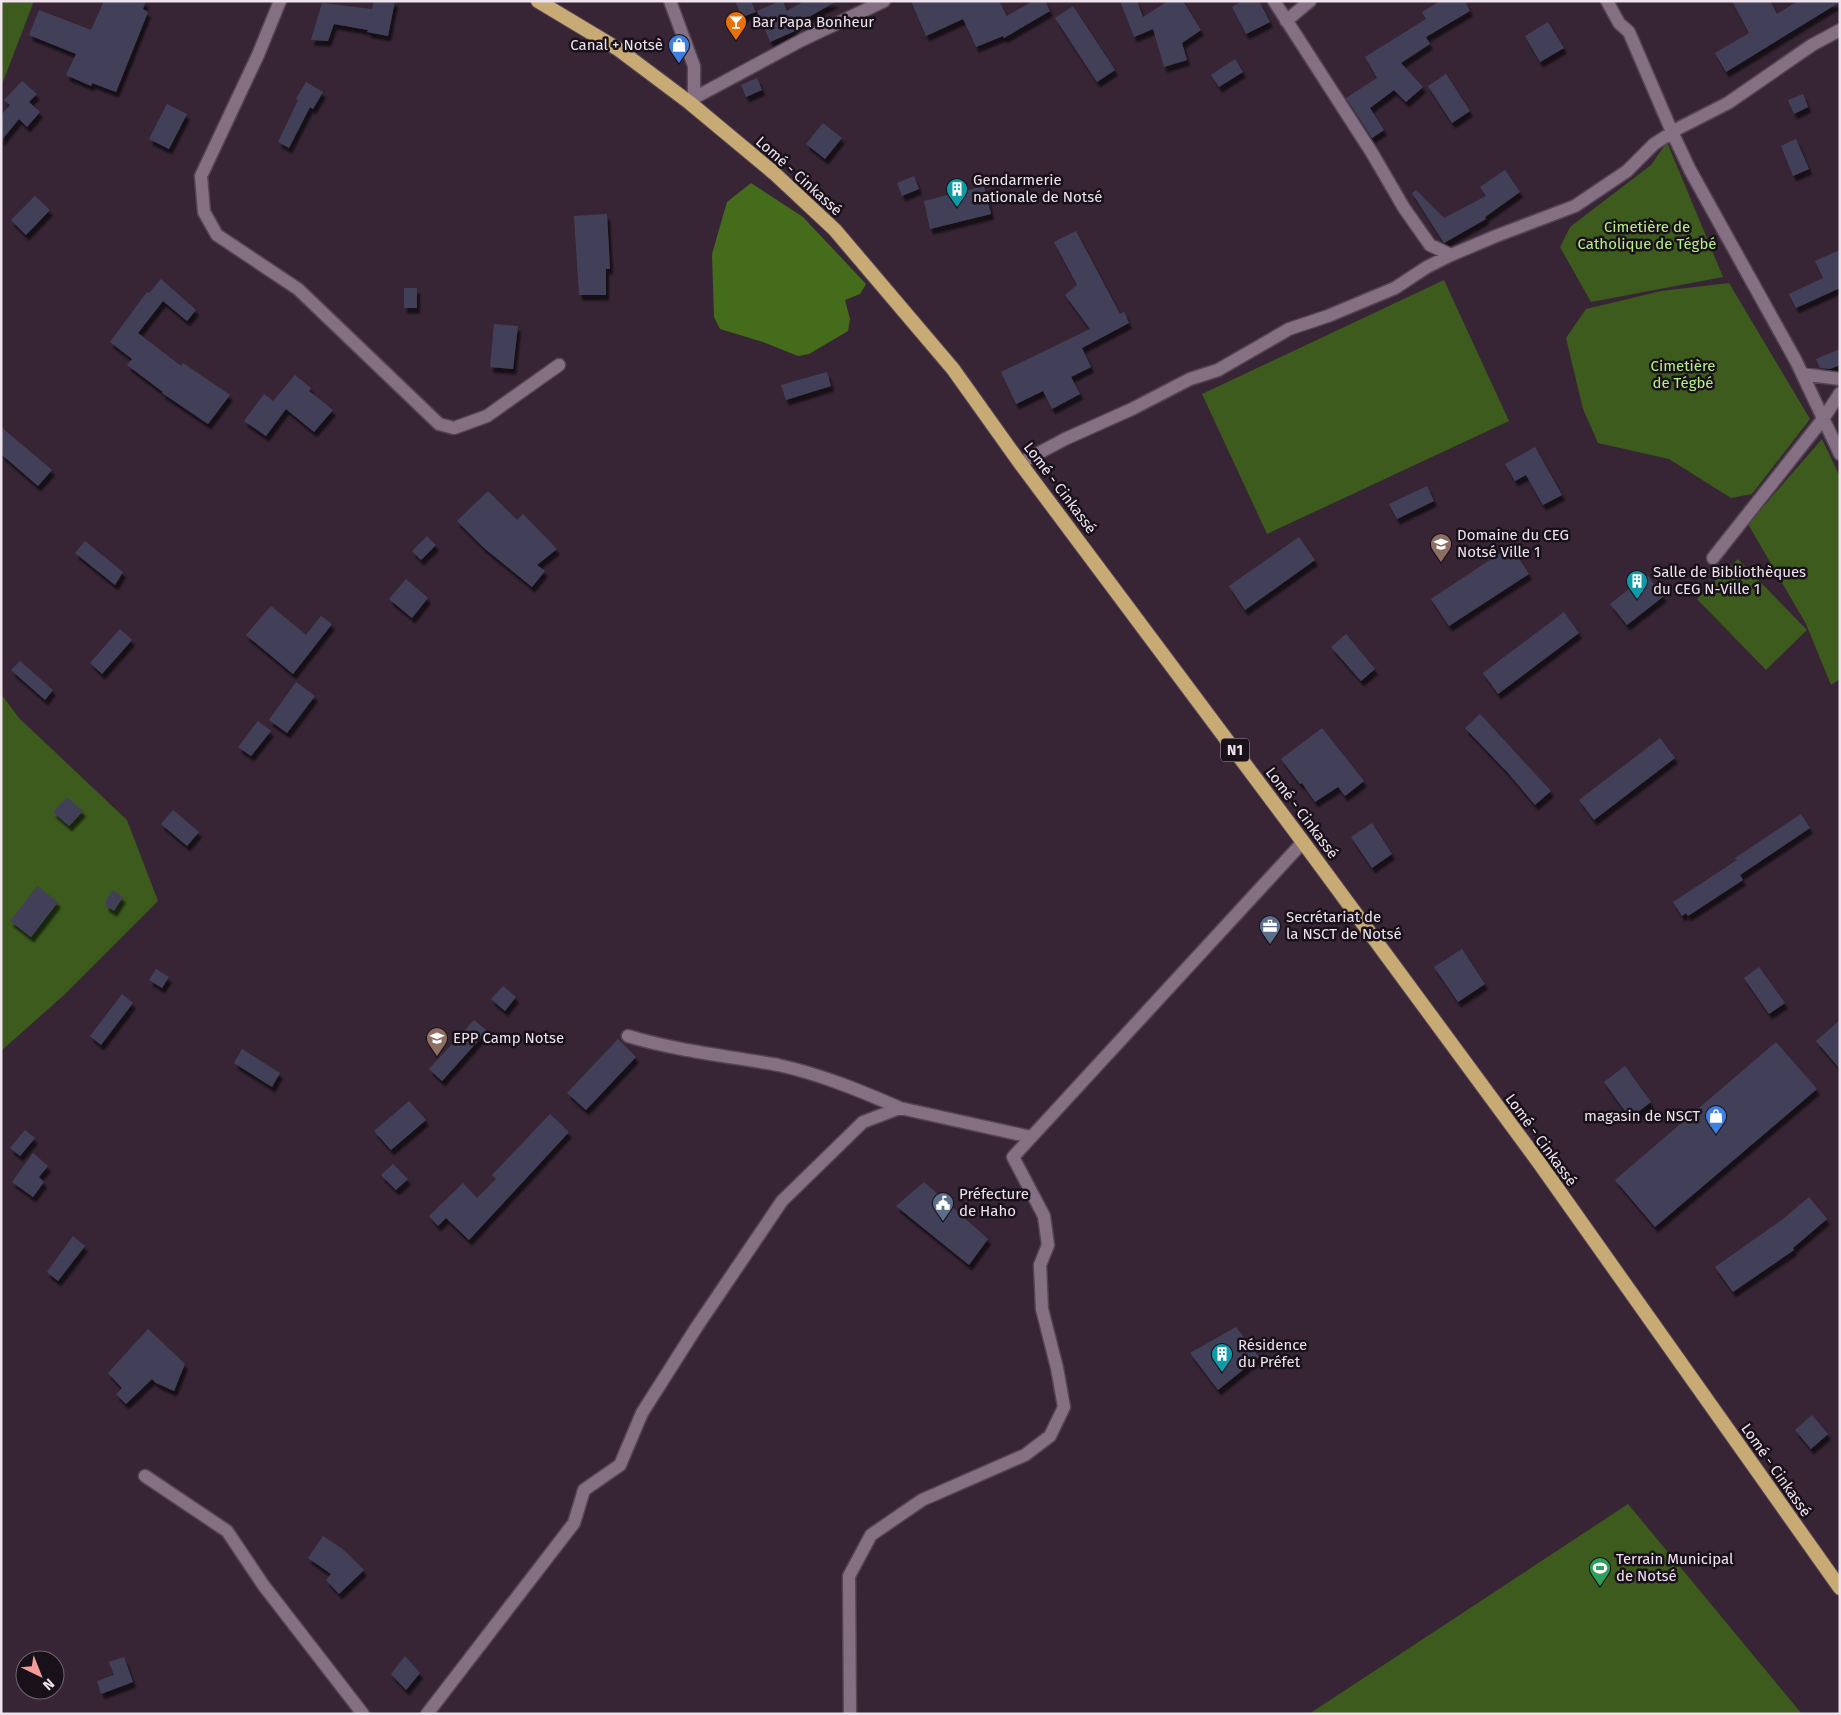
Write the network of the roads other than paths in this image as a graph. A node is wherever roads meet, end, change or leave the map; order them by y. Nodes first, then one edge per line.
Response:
1 (280, 1) edge
2 (538, 1) edge
3 (670, 1) edge
4 (884, 1) edge
5 (1274, 1) edge
6 (1310, 1) edge
7 (1606, 1) edge
8 (1286, 21) junction
9 (1840, 30) edge
10 (692, 100) junction
11 (1672, 132) junction
12 (1451, 255) junction
13 (558, 365) dead end
14 (1802, 374) junction
15 (1840, 379) edge
16 (1840, 392) edge
17 (1823, 419) junction
18 (1840, 454) edge
19 (1020, 463) junction
20 (1713, 558) dead end
21 (1304, 842) junction
22 (628, 1036) dead end
23 (900, 1108) junction
24 (1031, 1137) junction
25 (145, 1476) dead end
26 (1840, 1588) edge
27 (363, 1714) edge
28 (427, 1714) edge
29 (850, 1714) edge

1 - 13 street
2 - 10 highway, Lomé - Cinkassé / N1
3 - 10 street
4 - 10 street
5 - 8 street
6 - 8 street
7 - 11 street
8 - 12 street
9 - 11 street
10 - 19 highway, Lomé - Cinkassé / N1
11 - 12 street
11 - 14 street
12 - 19 street
14 - 15 street
14 - 17 street
16 - 17 street
17 - 18 street
17 - 20 street
19 - 21 highway, Lomé - Cinkassé / N1
21 - 24 street
21 - 26 highway, Lomé - Cinkassé / N1
22 - 23 street
23 - 24 street
23 - 28 street
24 - 29 street
25 - 27 street

